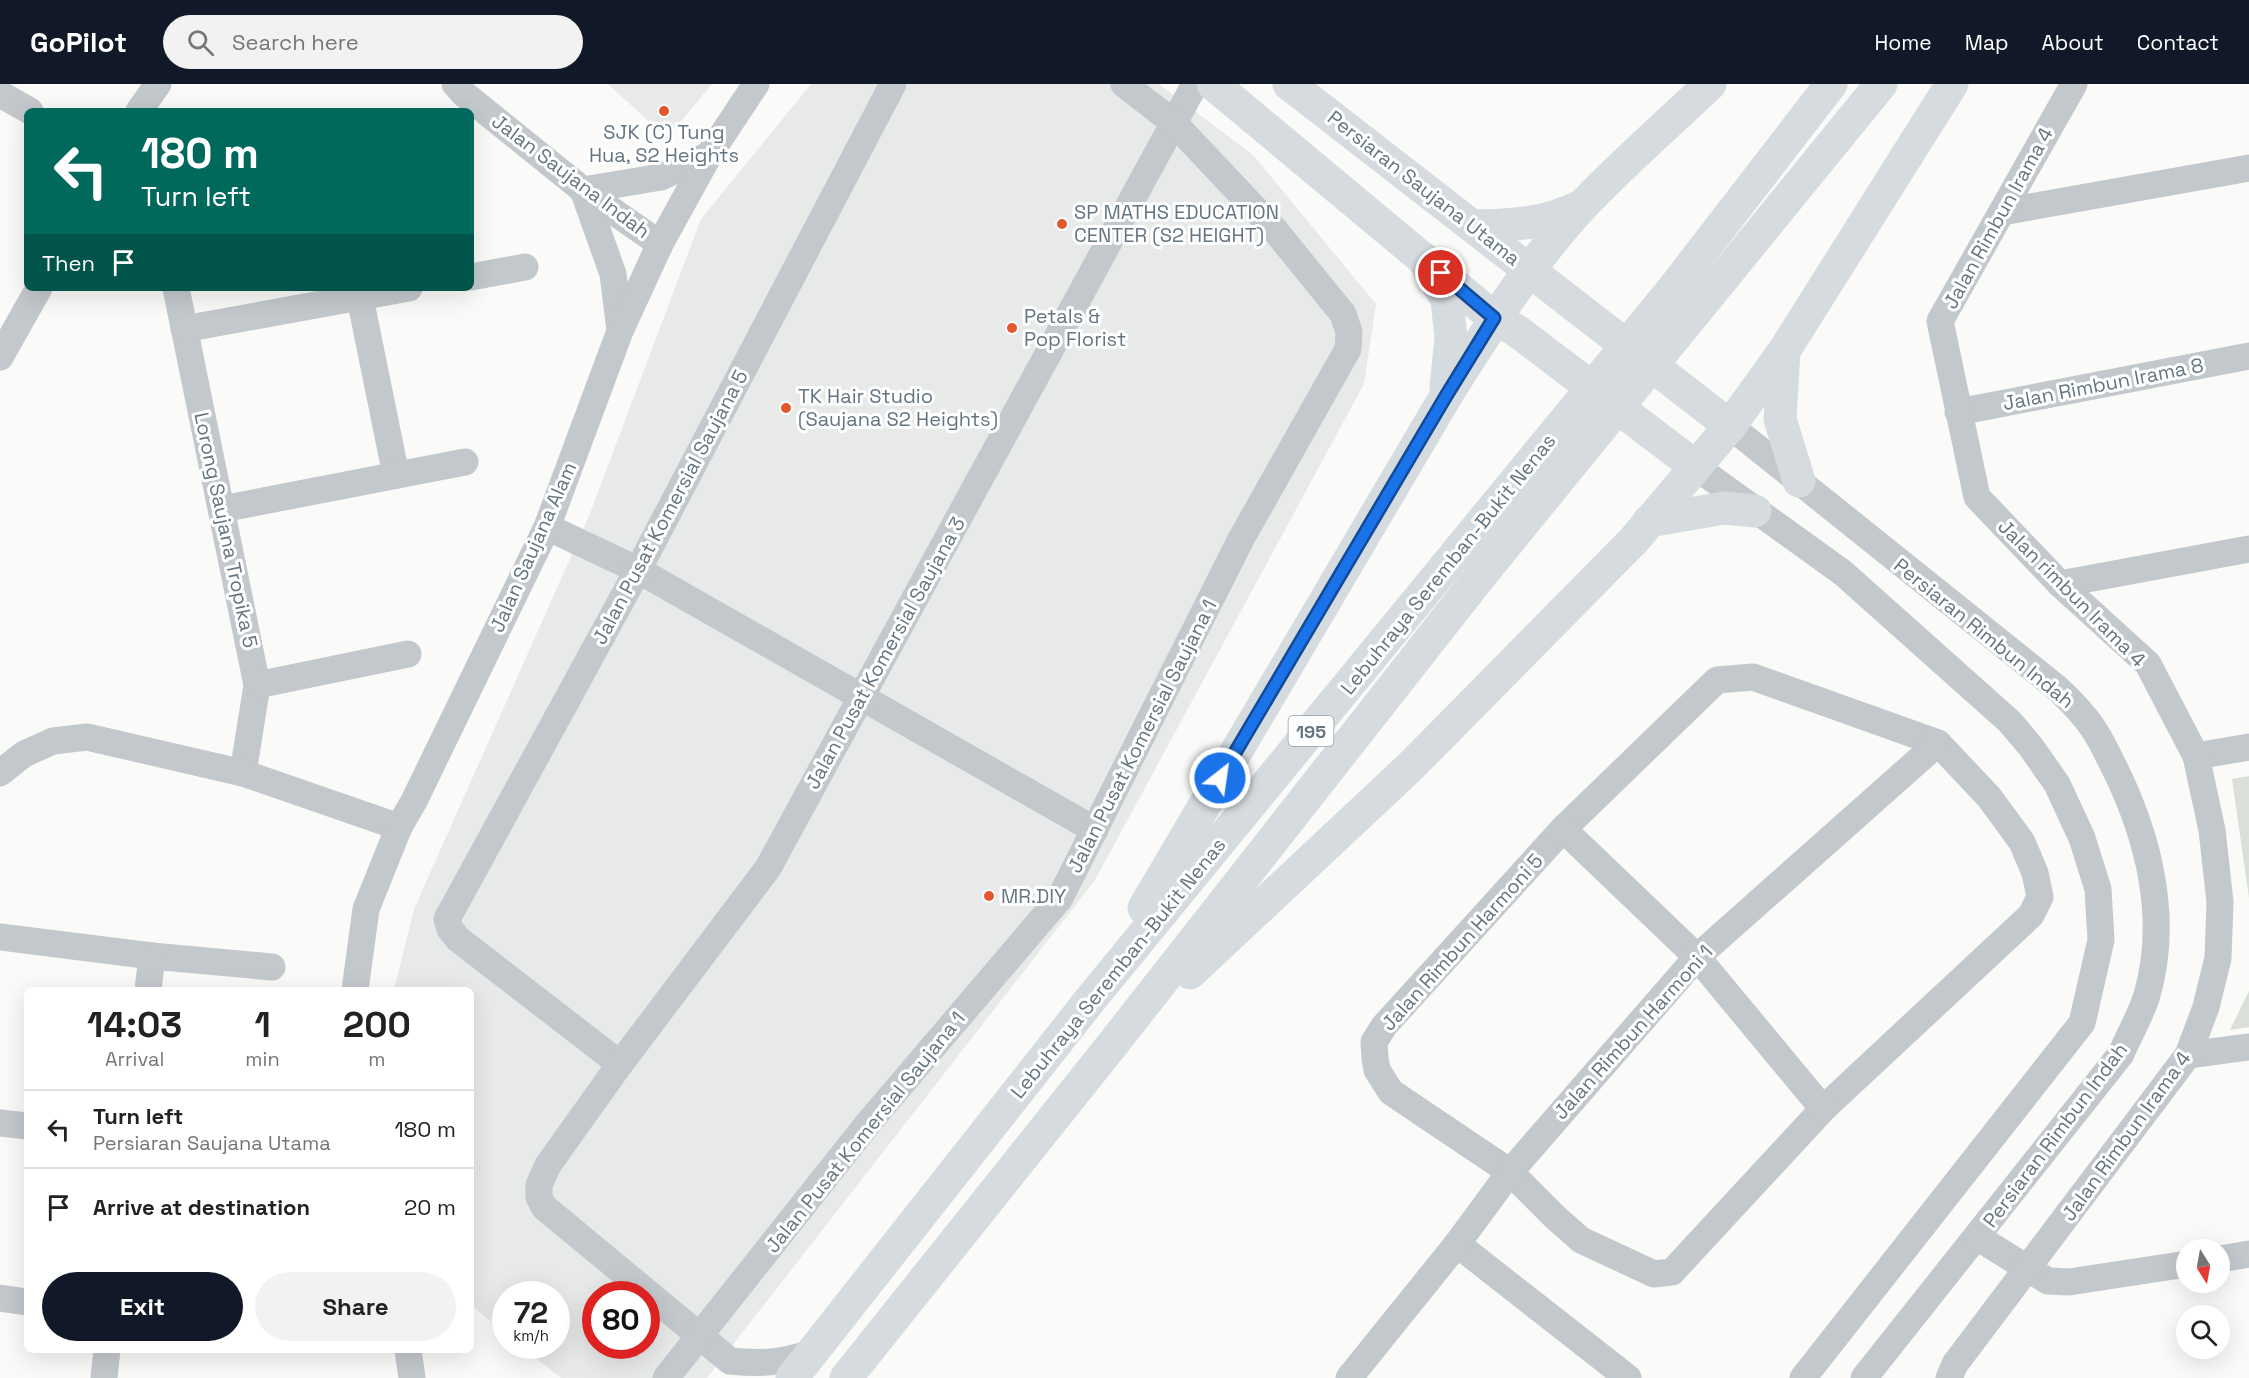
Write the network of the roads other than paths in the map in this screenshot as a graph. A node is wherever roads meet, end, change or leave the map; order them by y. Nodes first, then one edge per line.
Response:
1 (158, 84) edge
2 (455, 84) edge
3 (756, 84) edge
4 (893, 84) edge
5 (1124, 84) edge
6 (1195, 84) edge
7 (1213, 84) edge
8 (1289, 84) edge
9 (1710, 84) edge
10 (1831, 84) edge
11 (1881, 84) edge
12 (1952, 84) edge
13 (2074, 84) edge
14 (0, 94) edge
15 (25, 108) edge
16 (141, 108) edge
17 (1174, 123) junction
18 (709, 155) junction
19 (2249, 168) edge
20 (583, 190) junction
21 (1584, 204) junction
22 (2002, 212) junction
23 (1475, 226) junction
24 (660, 244) junction
25 (1423, 258) junction
26 (525, 267) dead end
27 (1530, 269) junction
28 (474, 276) edge
29 (37, 291) edge
30 (177, 291) edge
31 (359, 292) edge
32 (1494, 318) junction
33 (184, 329) junction
34 (620, 332) junction
35 (1784, 351) junction
36 (2249, 356) edge
37 (0, 357) edge
38 (1446, 396) junction
39 (1958, 412) junction
40 (1730, 426) junction
41 (465, 462) dead end
42 (1695, 467) junction
43 (396, 475) junction
44 (1799, 481) junction
45 (1977, 497) joint
46 (222, 509) junction
47 (1755, 511) junction
48 (1649, 521) junction
49 (547, 527) junction
50 (2249, 549) edge
51 (638, 570) junction
52 (2060, 584) junction
53 (408, 654) dead end
54 (257, 685) junction
55 (861, 697) junction
56 (1938, 743) junction
57 (2249, 747) edge
58 (2196, 756) junction
59 (243, 772) junction
60 (0, 773) edge
61 (399, 827) junction
62 (1563, 829) junction
63 (1095, 831) junction
64 (0, 937) edge
65 (152, 956) junction
66 (1697, 957) junction
67 (272, 967) dead end
68 (148, 987) edge
69 (355, 987) edge
70 (1090, 1000) junction
71 (1112, 1045) junction
72 (2249, 1047) edge
73 (2188, 1055) junction
74 (621, 1064) junction
75 (1823, 1108) junction
76 (0, 1123) edge
77 (24, 1126) edge
78 (1510, 1172) junction
79 (1977, 1237) junction
80 (1457, 1244) junction
81 (2249, 1254) edge
82 (2230, 1257) edge
83 (2017, 1263) junction
84 (2176, 1266) edge
85 (0, 1298) edge
86 (24, 1302) edge
87 (700, 1336) junction
88 (107, 1353) edge
89 (408, 1353) edge
90 (801, 1366) edge
91 (732, 1369) edge
92 (104, 1378) edge
93 (412, 1378) edge
94 (666, 1378) edge
95 (846, 1378) edge
96 (1349, 1378) edge
97 (1628, 1378) edge
98 (1803, 1378) edge
99 (1864, 1378) edge
100 (1949, 1378) edge

1 - 16 street
2 - 20 street, Jalan Saujana Indah
3 - 18 street, Jalan Saujana Alam
4 - 51 street, Jalan Pusat Komersial Saujana 5
5 - 17 street
6 - 17 street, Jalan Pusat Komersial Saujana 3
7 - 25 main road
8 - 23 main road, Persiaran Saujana Utama
9 - 21 main road
10 - 70 main road, Lebuhraya Seremban-Bukit Nenas / 195
11 - 71 main road, Lebuhraya Seremban-Bukit Nenas / 195
12 - 35 main road
13 - 22 street, Jalan Rimbun Irama 4
14 - 15 street
17 - 55 street, Jalan Pusat Komersial Saujana 3
17 - 63 street, Jalan Pusat Komersial Saujana 1
18 - 20 street
18 - 24 street, Jalan Saujana Alam
19 - 22 street
20 - 24 street, Jalan Saujana Indah
20 - 34 street
21 - 23 main road
21 - 27 main road
22 - 39 street, Jalan Rimbun Irama 4
23 - 27 main road, Persiaran Saujana Utama
24 - 34 street, Jalan Saujana Alam
25 - 32 main road
25 - 38 main road
26 - 28 street
27 - 32 main road
27 - 40 main road, Persiaran Saujana Utama
29 - 37 street
30 - 33 street, Lorong Saujana Tropika 5
31 - 33 street
31 - 43 street
32 - 38 main road
32 - 42 main road
33 - 46 street, Lorong Saujana Tropika 5
34 - 49 street, Jalan Saujana Alam
35 - 40 main road
35 - 44 main road
36 - 39 street, Jalan Rimbun Irama 8
38 - 70 main road
39 - 45 street, Jalan Rimbun Irama 4
40 - 42 main road
40 - 44 street, Persiaran Rimbun Indah
41 - 43 street
42 - 47 street
42 - 48 main road
43 - 46 street
44 - 79 street, Persiaran Rimbun Indah
45 - 52 street, Jalan rimbun Irama 4
46 - 54 street, Lorong Saujana Tropika 5
47 - 48 main road
47 - 98 street
48 - 71 main road
49 - 51 street
49 - 61 street, Jalan Saujana Alam
50 - 52 street
51 - 55 street
51 - 74 street, Jalan Pusat Komersial Saujana 5
52 - 58 street, Jalan rimbun Irama 4
53 - 54 street
54 - 59 street, Lorong Saujana Tropika 5
55 - 63 street
55 - 74 street, Jalan Pusat Komersial Saujana 3
56 - 62 street, Jalan Rimbun Harmoni 5
56 - 66 street, Jalan Rimbun Harmoni 1
56 - 75 street, Jalan Rimbun Harmoni 5
57 - 58 street
58 - 73 street, Jalan Rimbun Irama 4
59 - 60 street
59 - 61 street
61 - 69 street, Jalan Saujana Alam
62 - 66 street
62 - 78 street, Jalan Rimbun Harmoni 5
63 - 87 street, Jalan Pusat Komersial Saujana 1
64 - 65 street
65 - 67 street
65 - 68 street
66 - 75 street
66 - 78 street, Jalan Rimbun Harmoni 1
70 - 90 main road, Lebuhraya Seremban-Bukit Nenas / 195
71 - 95 main road, Lebuhraya Seremban-Bukit Nenas / 195
72 - 73 street
73 - 83 street, Jalan Rimbun Irama 4
74 - 87 street, Jalan Pusat Komersial Saujana 3
75 - 78 street, Jalan Rimbun Harmoni 5
76 - 77 street
78 - 80 street, Jalan Rimbun Harmoni 1
79 - 83 street
79 - 99 street, Persiaran Rimbun Indah
80 - 96 street, Jalan Rimbun Harmoni 1
80 - 97 street
81 - 82 street
83 - 84 street
83 - 100 street, Jalan Rimbun Irama 4
85 - 86 street
87 - 91 street
87 - 94 street, Jalan Pusat Komersial Saujana 1
88 - 92 street
89 - 93 street
90 - 91 street

